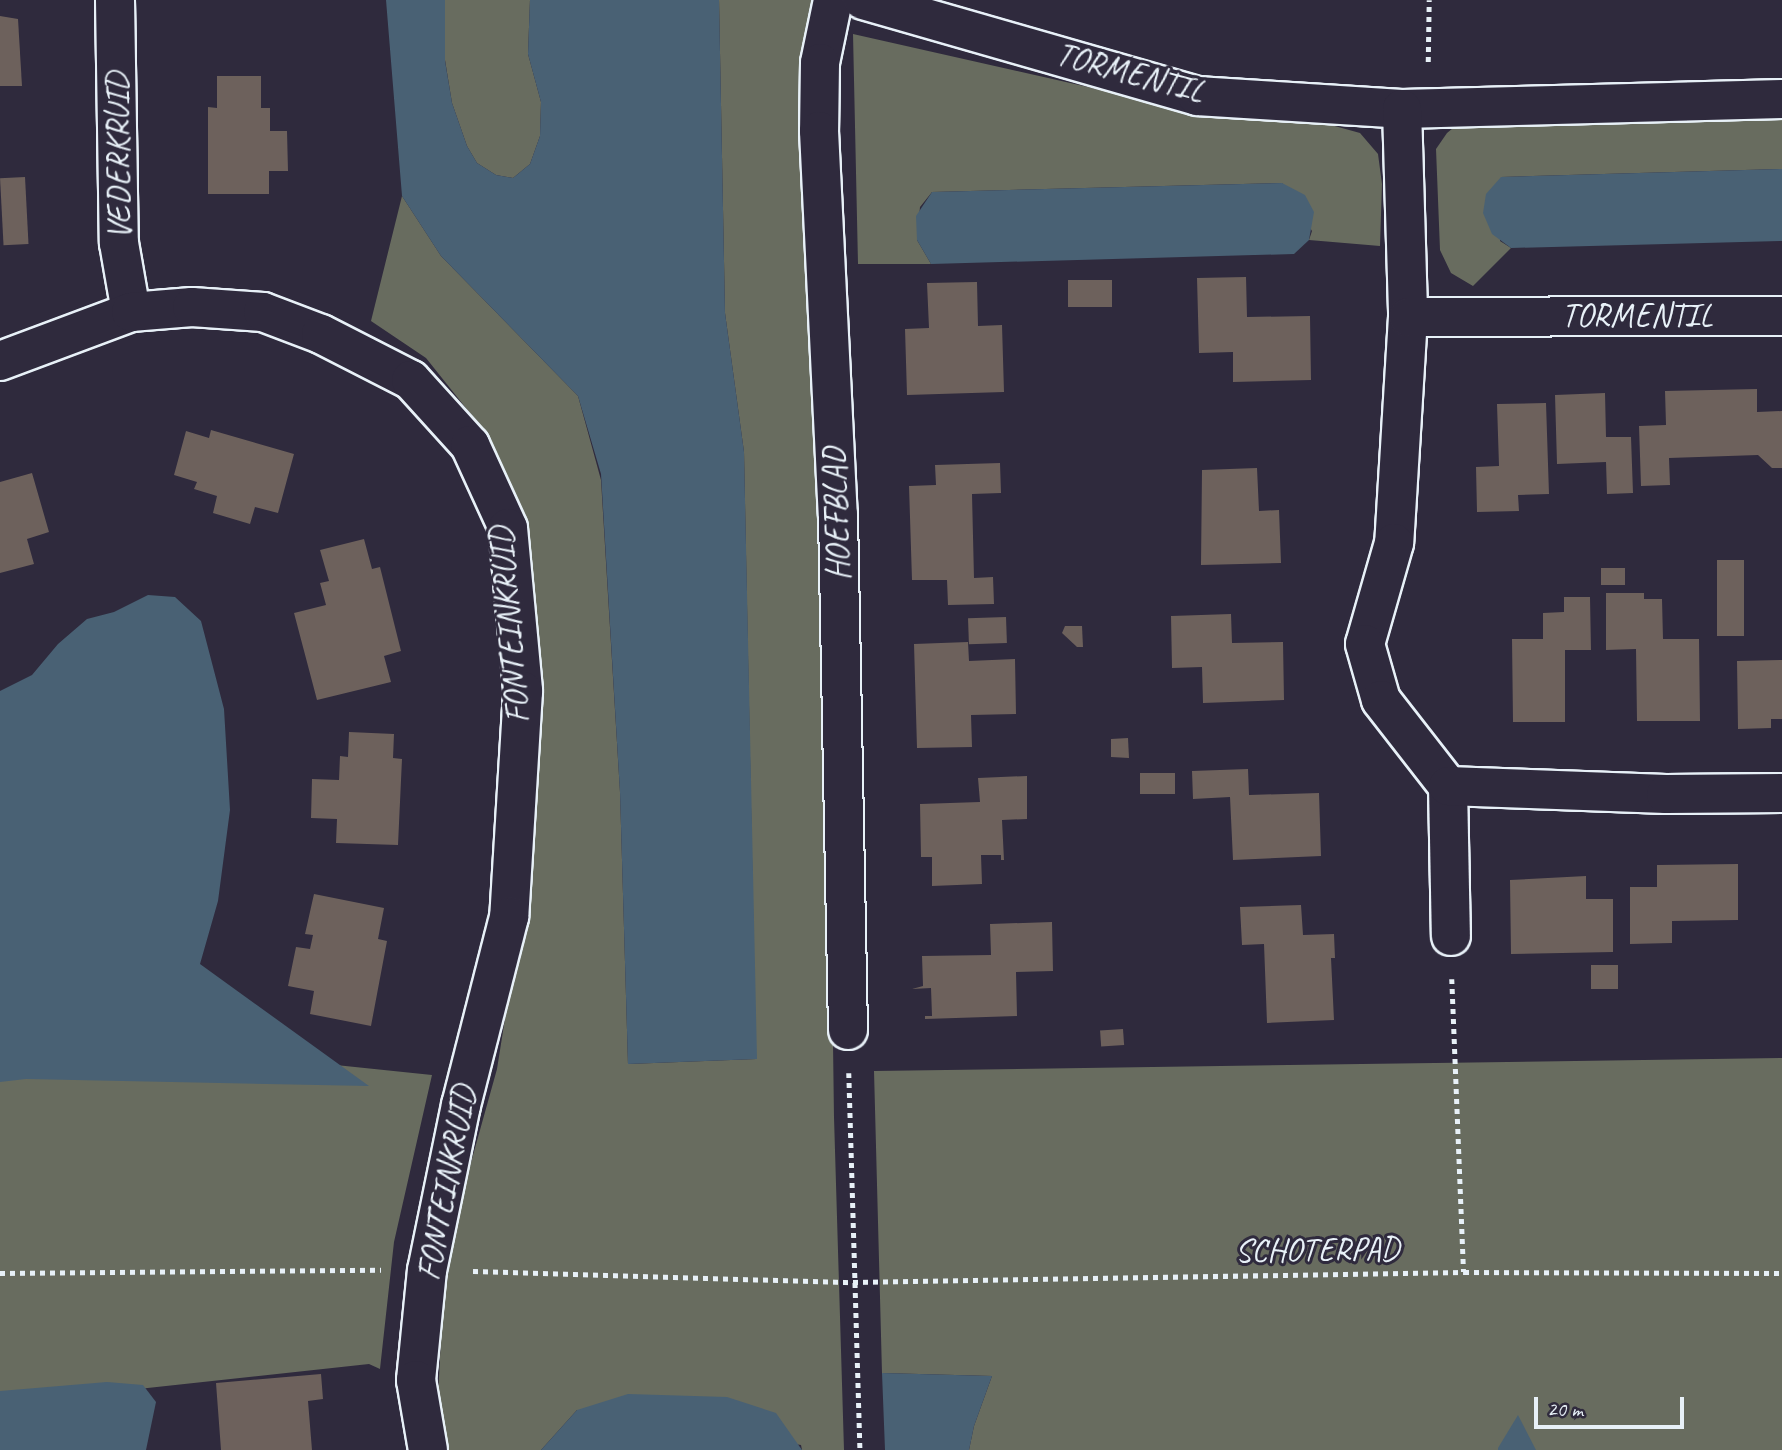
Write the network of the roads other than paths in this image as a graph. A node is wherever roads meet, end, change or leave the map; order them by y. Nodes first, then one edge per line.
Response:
1 (116, 0) edge
2 (833, 0) edge
3 (863, 0) edge
4 (1782, 99) edge
5 (1415, 109) junction
6 (131, 312) junction
7 (1782, 316) edge
8 (1408, 317) junction
9 (0, 361) edge
10 (1448, 786) junction
11 (1782, 793) edge
12 (1451, 936) road end
13 (848, 1031) road end
14 (428, 1450) edge

1 - 6 street, VEDERKRUID
2 - 13 street, HOEFBLAD
3 - 5 street, TORMENTIL
4 - 5 street, TORMENTIL
5 - 8 street
6 - 9 street, FONTEINKRUID
6 - 14 street, FONTEINKRUID
7 - 8 street, TORMENTIL
8 - 10 street
10 - 11 street
10 - 12 street

